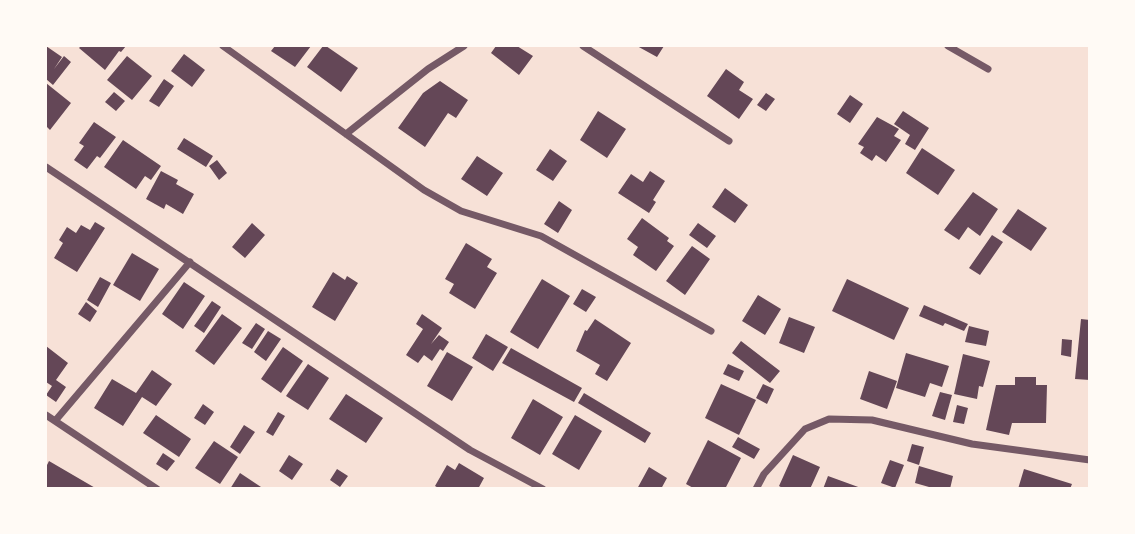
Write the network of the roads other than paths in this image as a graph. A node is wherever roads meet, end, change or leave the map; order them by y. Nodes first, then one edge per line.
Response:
1 (223, 46) edge
2 (464, 46) edge
3 (583, 46) edge
4 (948, 46) edge
5 (988, 69) dead end
6 (346, 134) junction
7 (730, 141) dead end
8 (46, 167) edge
9 (190, 262) junction
10 (711, 331) dead end
11 (46, 415) edge
12 (55, 421) junction
13 (1090, 460) edge
14 (157, 488) edge
15 (542, 488) edge
16 (756, 488) edge

1 - 6 street
2 - 6 street
3 - 7 street
4 - 5 street
6 - 10 street
8 - 9 street
9 - 12 street
9 - 15 street
11 - 12 street
12 - 14 street
13 - 16 street

